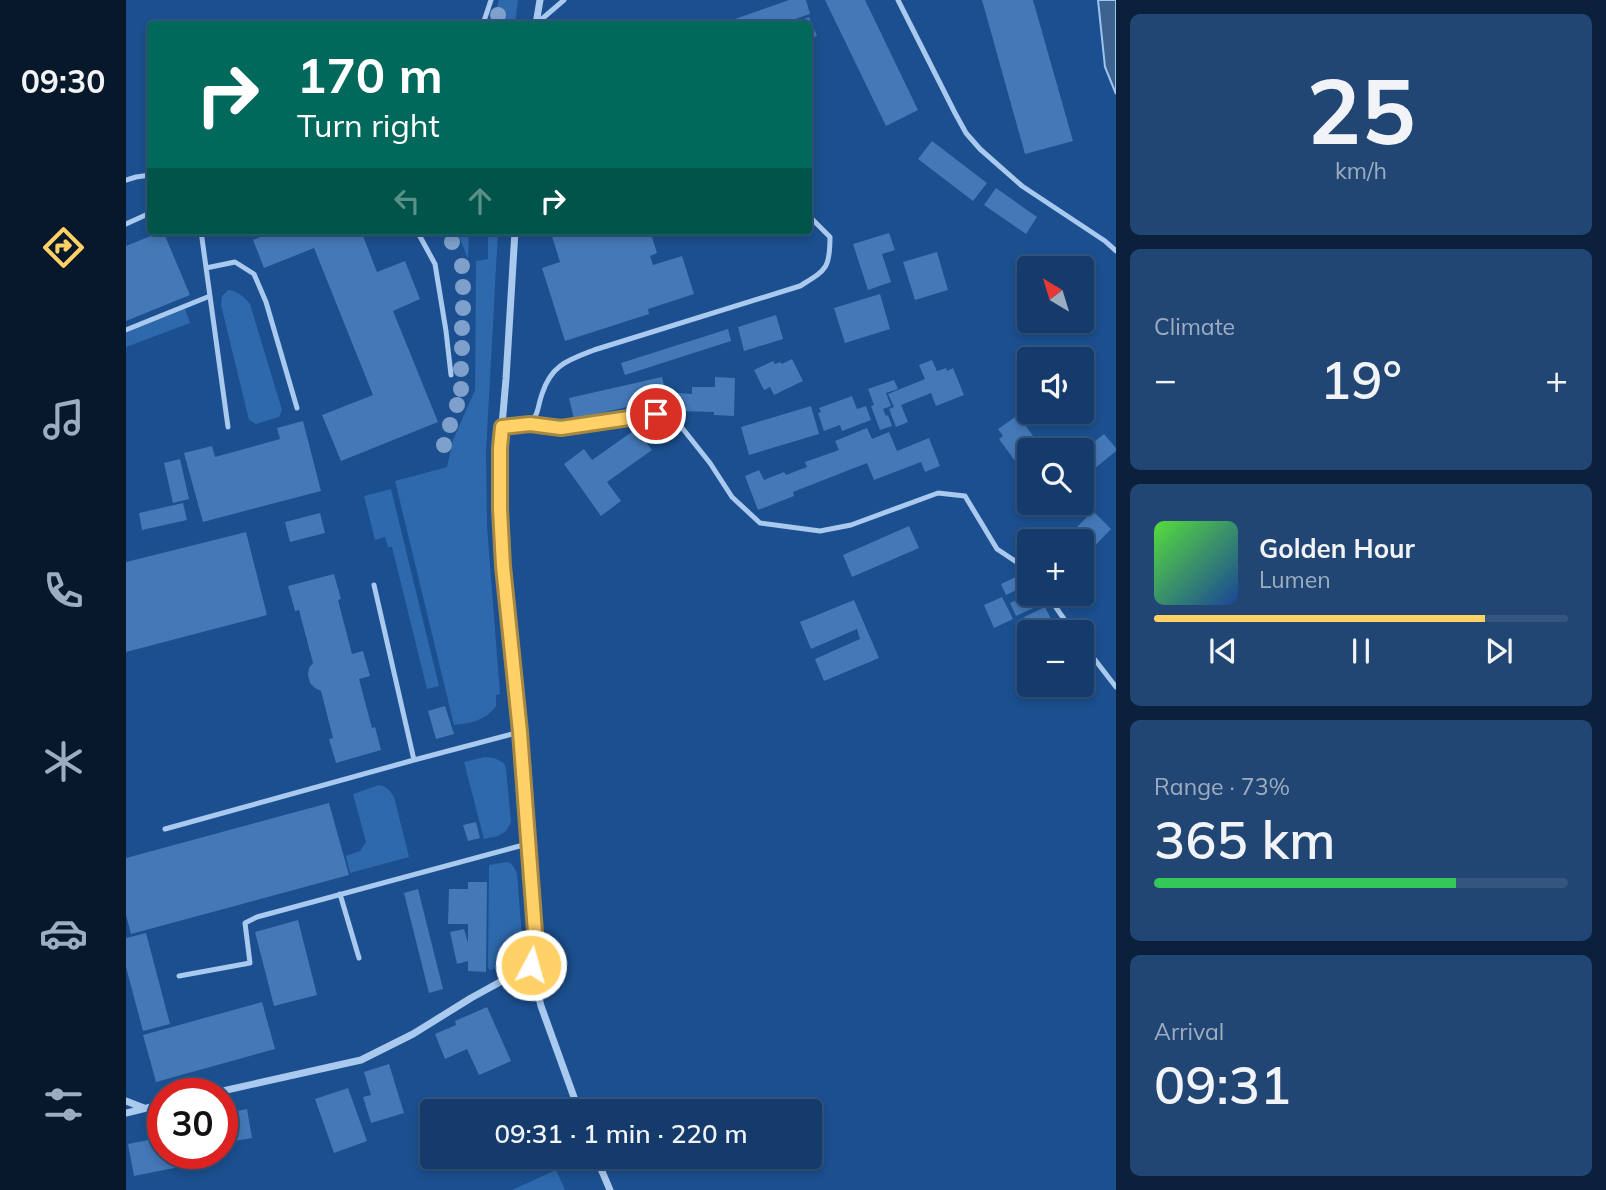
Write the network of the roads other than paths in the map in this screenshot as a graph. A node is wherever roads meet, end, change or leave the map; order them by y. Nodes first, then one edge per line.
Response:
1 (491, 0) edge
2 (540, 0) edge
3 (564, 0) edge
4 (898, 0) edge
5 (485, 21) edge
6 (536, 21) edge
7 (540, 21) edge
8 (147, 175) edge
9 (126, 180) edge
10 (147, 214) edge
11 (812, 219) edge
12 (126, 224) edge
13 (202, 235) edge
14 (419, 235) edge
15 (515, 235) edge
16 (1116, 251) edge
17 (206, 268) junction
18 (210, 296) junction
19 (126, 330) edge
20 (451, 375) dead end
21 (297, 408) dead end
22 (530, 424) junction
23 (228, 427) dead end
24 (502, 427) junction
25 (1017, 562) edge
26 (374, 585) dead end
27 (1094, 659) edge
28 (1116, 687) edge
29 (520, 732) junction
30 (414, 760) junction
31 (165, 829) dead end
32 (527, 844) junction
33 (340, 894) junction
34 (359, 958) dead end
35 (531, 965) junction
36 (179, 976) dead end
37 (238, 1088) edge
38 (575, 1099) edge
39 (126, 1101) edge
40 (145, 1108) joint
41 (126, 1113) edge
42 (601, 1169) edge
43 (610, 1190) edge

1 - 5 lane
2 - 6 street
3 - 7 lane
4 - 16 lane
8 - 9 lane
10 - 12 lane
11 - 22 lane
13 - 17 lane
14 - 20 lane
15 - 24 street
17 - 18 lane
17 - 21 lane
18 - 19 lane
18 - 23 lane
22 - 24 lane
22 - 25 lane
24 - 29 street
26 - 30 lane
27 - 28 lane
29 - 30 lane
29 - 32 street
30 - 31 lane
32 - 33 lane
32 - 35 street
33 - 34 lane
33 - 36 lane
35 - 37 street
35 - 38 street
39 - 40 street
40 - 41 street
42 - 43 street

